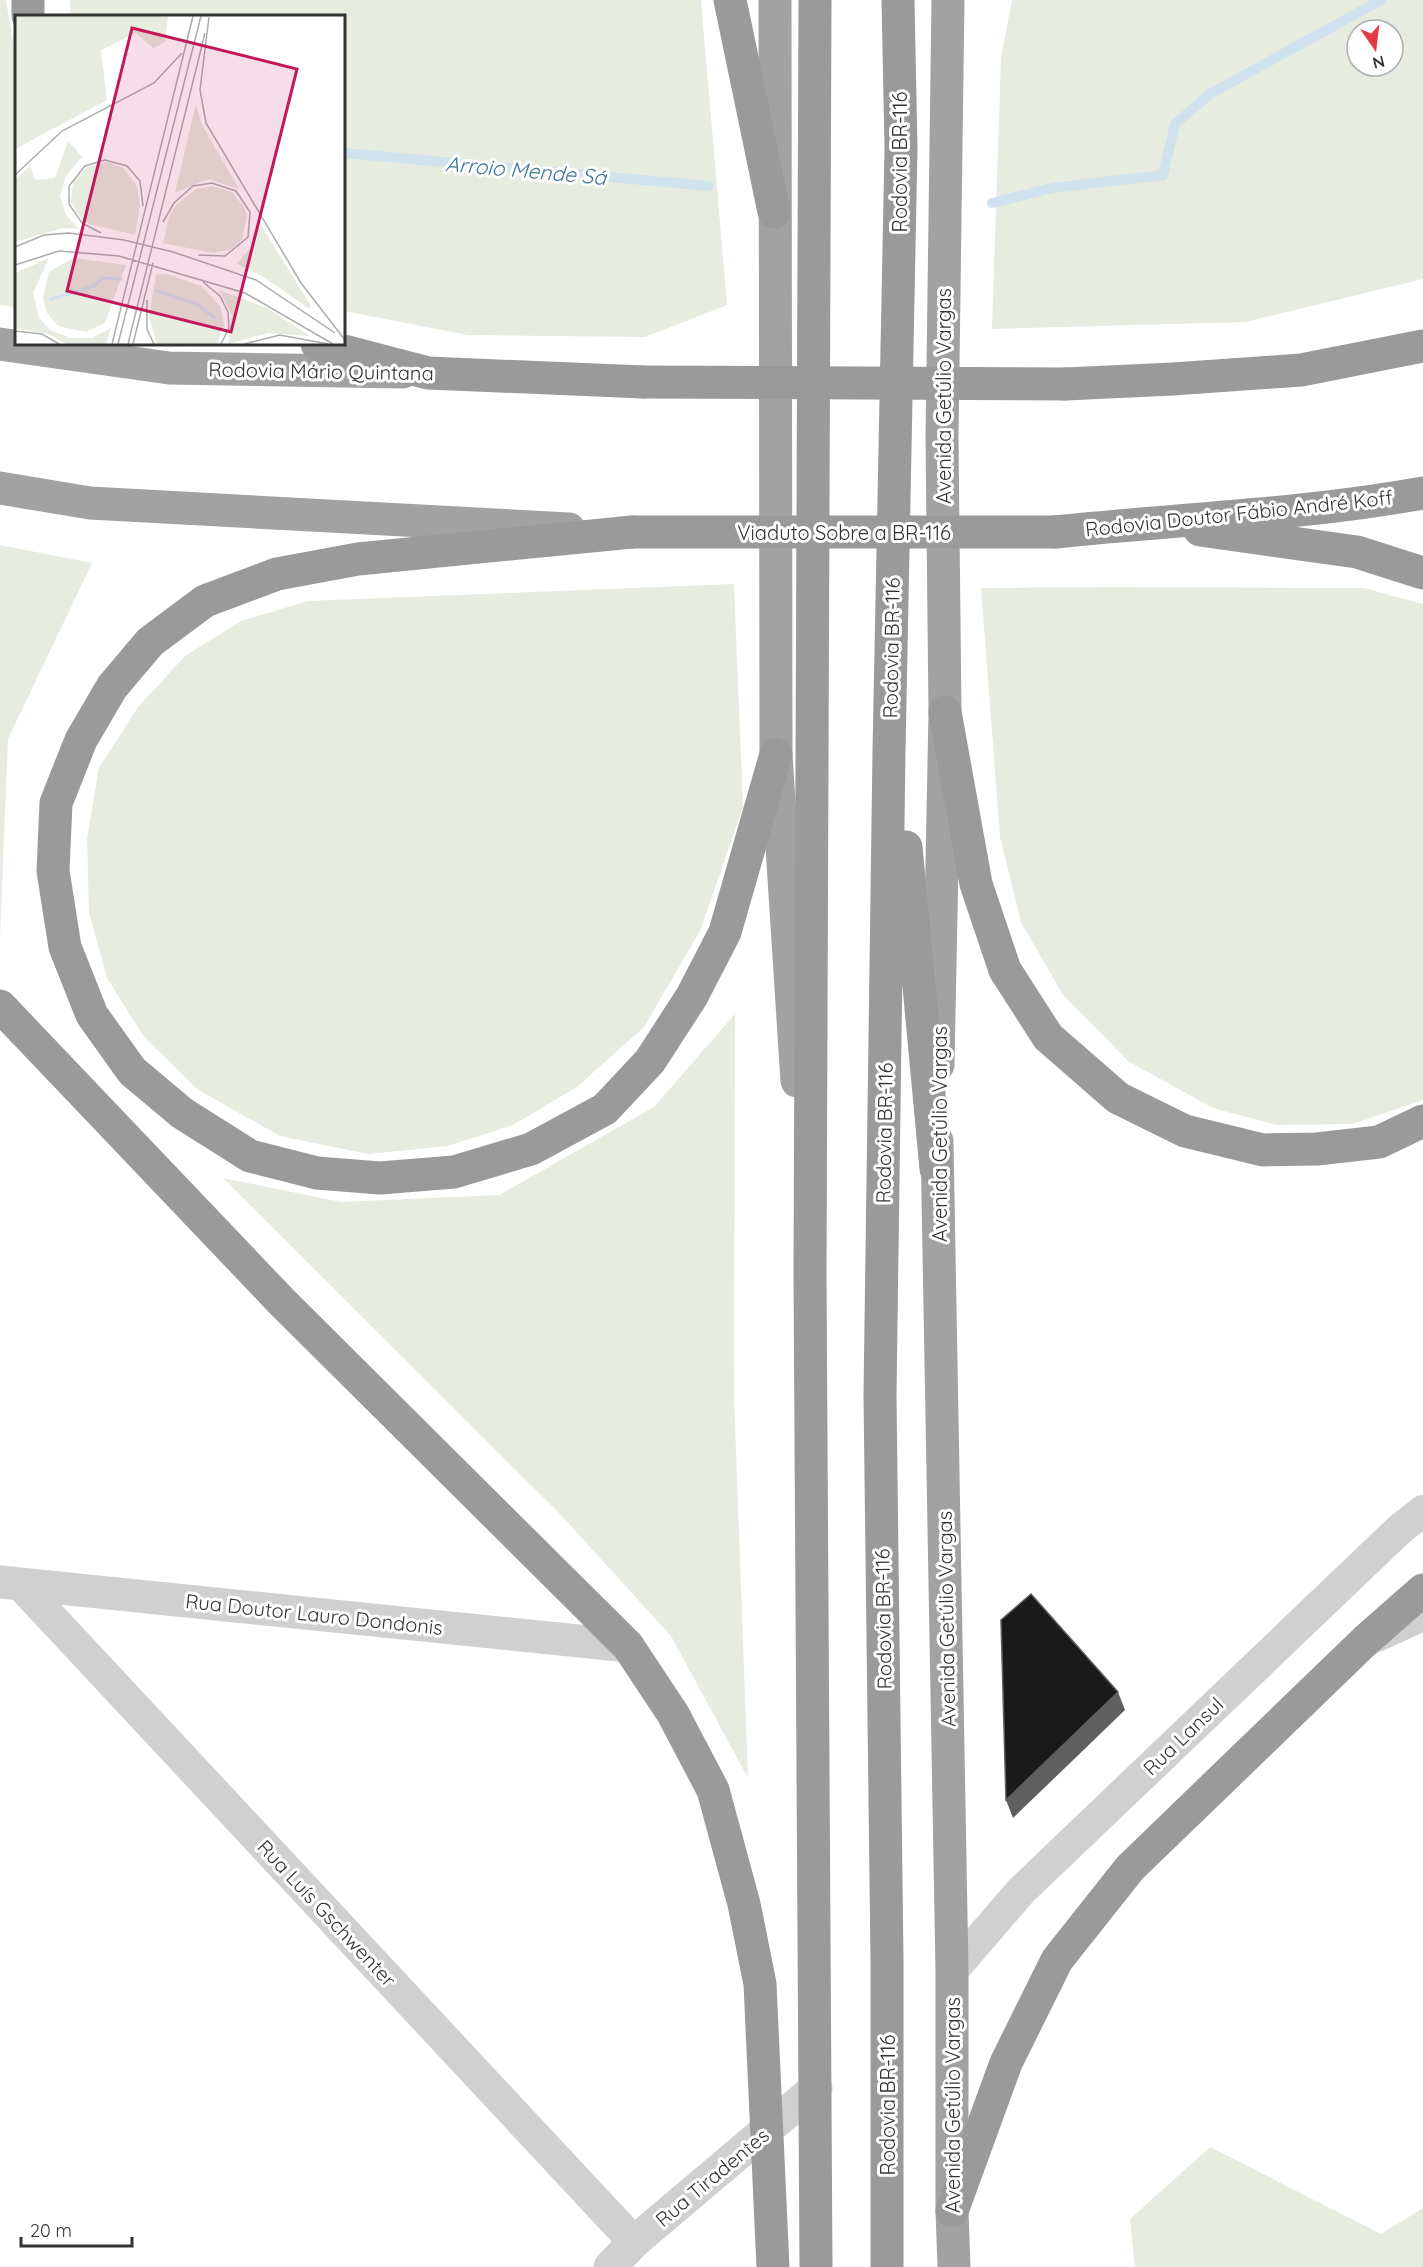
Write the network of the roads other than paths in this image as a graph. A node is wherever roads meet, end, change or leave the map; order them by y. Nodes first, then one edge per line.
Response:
1 (730, 0) edge
2 (775, 0) edge
3 (815, 0) edge
4 (898, 0) edge
5 (948, 0) edge
6 (774, 212) junction
7 (0, 344) edge
8 (321, 345) edge
9 (1423, 346) edge
10 (428, 373) junction
11 (0, 488) edge
12 (1423, 493) edge
13 (1142, 522) junction
14 (632, 532) junction
15 (1055, 532) joint
16 (1423, 573) edge
17 (945, 712) junction
18 (889, 751) junction
19 (776, 754) junction
20 (0, 1006) edge
21 (1423, 1121) edge
22 (936, 1169) junction
23 (810, 1274) junction
24 (1423, 1511) edge
25 (10, 1583) edge
26 (1423, 1590) edge
27 (1423, 1615) edge
28 (1365, 1641) junction
29 (628, 1646) junction
30 (952, 1971) junction
31 (816, 2088) junction
32 (767, 2131) junction
33 (952, 2211) junction
34 (634, 2242) junction
35 (610, 2267) edge
36 (773, 2267) edge
37 (816, 2267) edge
38 (887, 2267) edge
39 (954, 2267) edge

1 - 6 highway
2 - 6 highway
3 - 23 highway
4 - 18 highway, Rodovia BR-116
5 - 17 highway, Avenida Getúlio Vargas
6 - 19 highway
7 - 10 highway, Rodovia Mário Quintana
8 - 10 highway
9 - 10 highway, Rodovia Mário Quintana, bridge
11 - 14 highway
12 - 13 highway, Rodovia Doutor Fábio André Koff
13 - 15 highway, Rodovia Doutor Fábio André Koff
13 - 16 highway
14 - 15 highway, Viaduto Sobre a BR-116, bridge
14 - 19 highway, Viaduto Sobre a BR-116
17 - 21 highway
17 - 22 highway, Avenida Getúlio Vargas
18 - 22 highway
18 - 38 highway, Rodovia BR-116
19 - 23 highway
20 - 29 highway
22 - 30 highway, Avenida Getúlio Vargas
23 - 31 highway
24 - 30 street, Rua Lansul
25 - 29 street, Rua Doutor Lauro Dondonis
25 - 34 street, Rua Luís Gschwenter
26 - 28 highway
27 - 28 street
28 - 33 highway
29 - 32 highway
30 - 33 highway, Avenida Getúlio Vargas
31 - 32 street, Rua Tiradentes
31 - 37 highway
32 - 34 street, Rua Tiradentes
32 - 36 highway
33 - 39 highway, Avenida Getúlio Vargas
34 - 35 street, Rua Tiradentes

